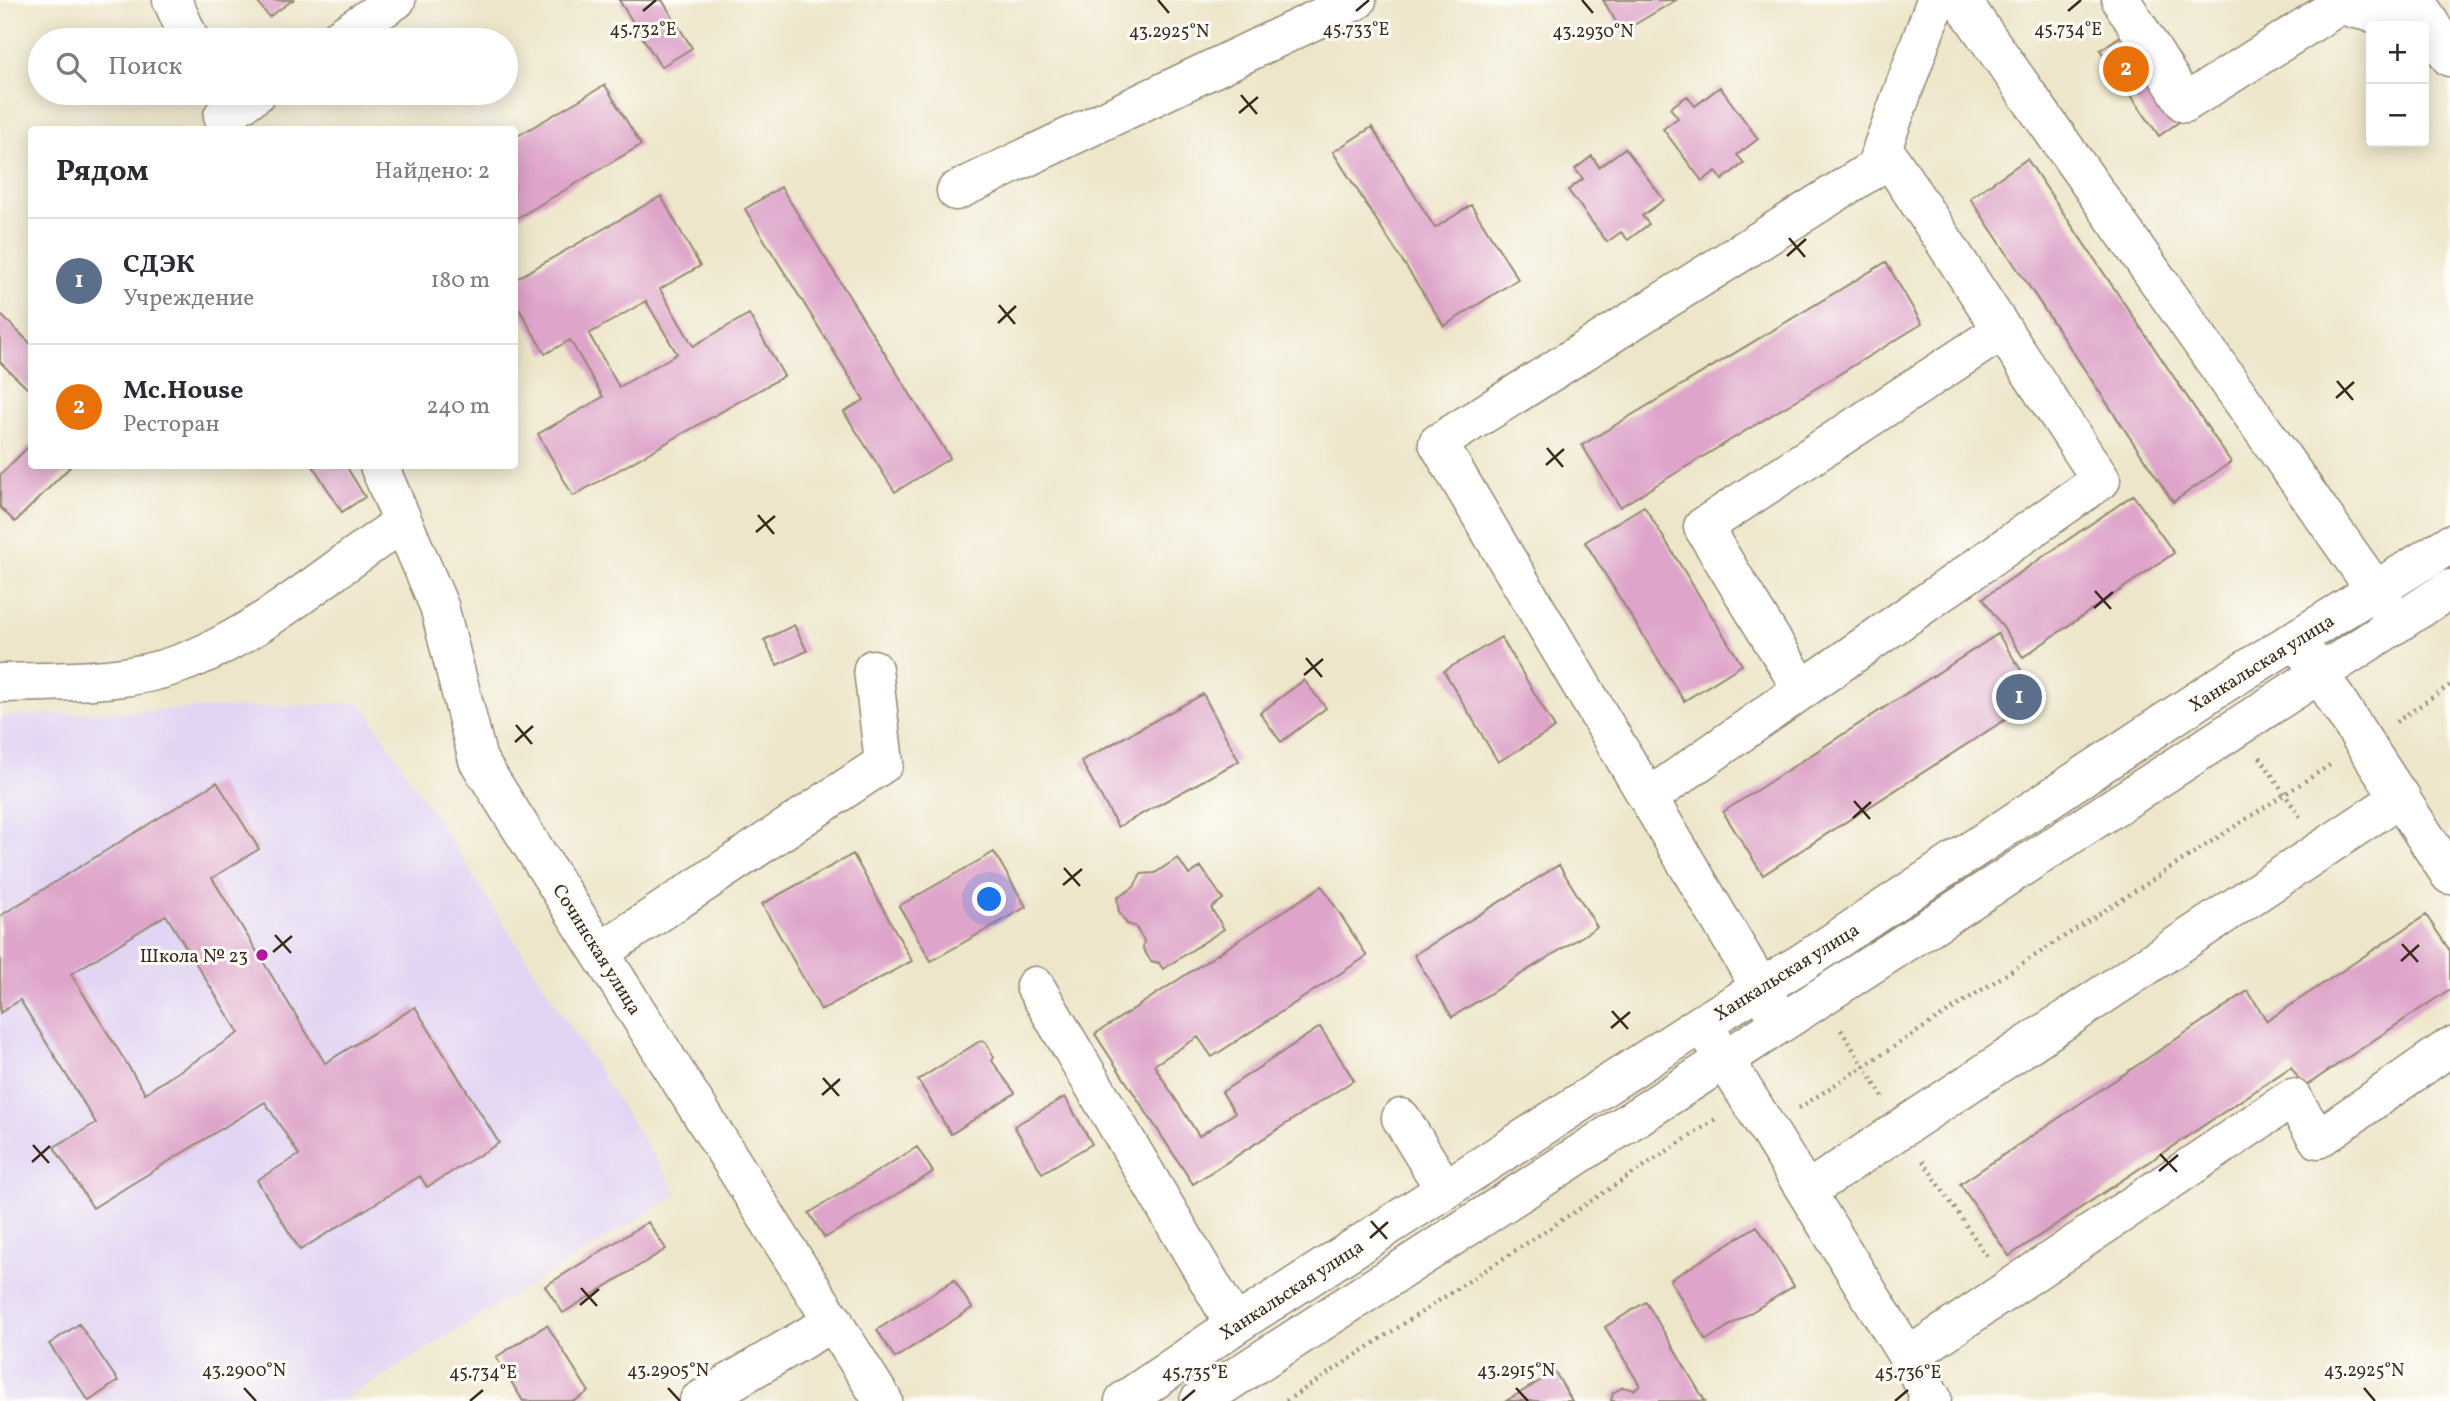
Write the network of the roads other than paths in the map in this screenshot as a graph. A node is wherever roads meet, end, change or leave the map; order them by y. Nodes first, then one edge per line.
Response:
1 (172, 0) edge
2 (396, 0) edge
3 (1357, 0) edge
4 (1936, 0) edge
5 (1961, 0) edge
6 (2121, 0) edge
7 (2346, 0) edge
8 (185, 28) edge
9 (354, 28) edge
10 (2433, 28) edge
11 (1883, 148) junction
12 (956, 191) dead end
13 (2003, 330) junction
14 (380, 469) edge
15 (404, 523) junction
16 (2450, 544) edge
17 (2450, 589) edge
18 (2376, 590) junction
19 (2398, 623) junction
20 (2297, 640) junction
21 (873, 669) dead end
22 (2321, 675) junction
23 (0, 683) edge
24 (1802, 690) junction
25 (2402, 797) junction
26 (1648, 798) junction
27 (2450, 875) edge
28 (600, 952) junction
29 (1035, 986) dead end
30 (1758, 988) junction
31 (1781, 1022) junction
32 (1703, 1023) junction
33 (2450, 1047) edge
34 (1725, 1059) junction
35 (1401, 1118) dead end
36 (1445, 1189) junction
37 (1807, 1191) junction
38 (834, 1321) junction
39 (1235, 1325) junction
40 (1908, 1357) junction
41 (699, 1401) edge
42 (883, 1401) edge
43 (1124, 1401) edge
44 (1199, 1401) edge
45 (1927, 1401) edge

1 - 8 street
2 - 9 street
3 - 12 street
4 - 11 street
5 - 18 street
6 - 7 street
7 - 10 street
11 - 13 street
11 - 26 street
13 - 24 street
13 - 24 street
14 - 15 street, Сочинская улица
15 - 23 street
15 - 28 street, Сочинская улица
16 - 18 street, Ханкальская улица
17 - 19 street, Ханкальская улица
18 - 19 street
18 - 20 street, Ханкальская улица
19 - 22 street, Ханкальская улица
20 - 22 street
20 - 30 street, Ханкальская улица
21 - 28 street
22 - 25 street
22 - 31 street, Ханкальская улица
24 - 26 street
25 - 27 street
25 - 37 street
26 - 30 street
28 - 38 street, Сочинская улица
29 - 39 street
30 - 31 street
30 - 32 street, Ханкальская улица
31 - 34 street, Ханкальская улица
32 - 34 street
32 - 36 street, Ханкальская улица
33 - 40 street
34 - 37 street
34 - 44 street, Ханкальская улица
35 - 36 street
36 - 39 street, Ханкальская улица
37 - 40 street
38 - 41 street
38 - 42 street, Сочинская улица
39 - 43 street, Ханкальская улица
40 - 45 street

